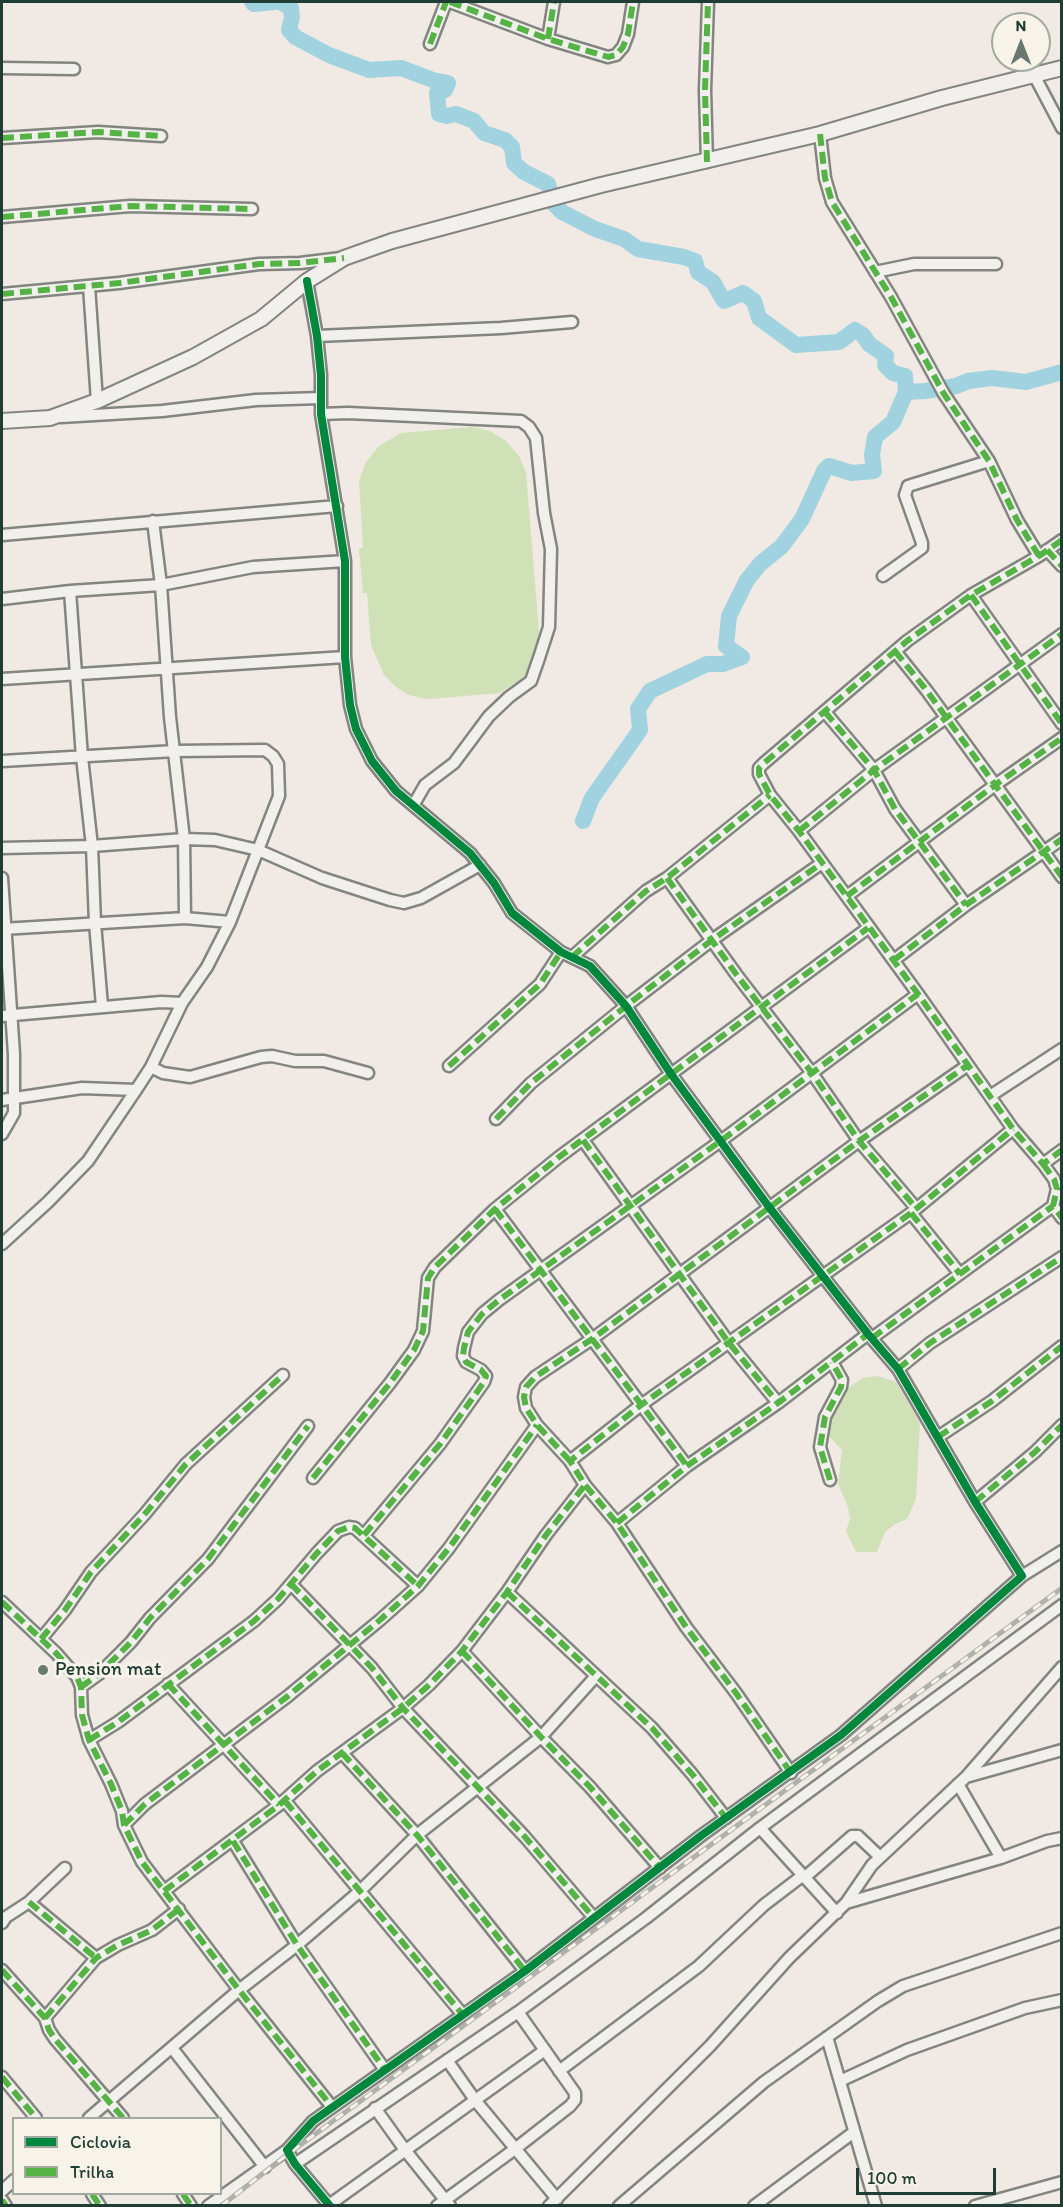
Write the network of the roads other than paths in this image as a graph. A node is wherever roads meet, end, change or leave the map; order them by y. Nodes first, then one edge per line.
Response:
1 (448, 2) edge
2 (554, 2) edge
3 (633, 2) edge
4 (708, 2) edge
5 (548, 39) junction
6 (430, 44) dead end
7 (2, 68) edge
8 (1062, 68) edge
9 (74, 69) dead end
10 (1034, 75) junction
11 (1062, 128) edge
12 (820, 134) junction
13 (161, 136) dead end
14 (2, 138) edge
15 (707, 162) junction
16 (252, 209) dead end
17 (2, 217) edge
18 (344, 258) junction
19 (996, 264) dead end
20 (875, 272) junction
21 (307, 281) junction
22 (89, 286) junction
23 (2, 294) edge
24 (572, 322) dead end
25 (317, 336) junction
26 (321, 398) junction
27 (97, 401) junction
28 (321, 414) junction
29 (50, 418) junction
30 (2, 421) edge
31 (989, 461) junction
32 (337, 506) junction
33 (153, 521) junction
34 (2, 535) edge
35 (1062, 540) edge
36 (1043, 553) junction
37 (345, 561) junction
38 (1062, 566) edge
39 (883, 576) dead end
40 (161, 585) junction
41 (70, 591) junction
42 (971, 595) junction
43 (2, 599) edge
44 (1062, 634) edge
45 (896, 651) junction
46 (345, 657) junction
47 (1021, 664) junction
48 (167, 669) junction
49 (77, 675) junction
50 (2, 679) edge
51 (825, 712) junction
52 (945, 718) junction
53 (1062, 724) edge
54 (1062, 738) edge
55 (175, 751) junction
56 (82, 757) junction
57 (2, 761) edge
58 (874, 770) junction
59 (995, 784) junction
60 (770, 795) junction
61 (414, 804) junction
62 (799, 831) junction
63 (184, 839) junction
64 (1062, 839) edge
65 (920, 843) junction
66 (92, 846) junction
67 (2, 848) edge
68 (258, 850) junction
69 (1044, 851) junction
70 (822, 863) junction
71 (480, 865) junction
72 (1062, 877) edge
73 (2, 878) edge
74 (667, 878) junction
75 (847, 896) junction
76 (966, 905) junction
77 (185, 918) junction
78 (230, 922) junction
79 (95, 923) junction
80 (868, 928) junction
81 (3, 929) edge
82 (712, 940) junction
83 (561, 952) junction
84 (572, 957) junction
85 (894, 960) junction
86 (918, 994) junction
87 (182, 1003) junction
88 (626, 1005) junction
89 (102, 1006) junction
90 (762, 1008) junction
91 (6, 1016) edge
92 (1062, 1049) edge
93 (968, 1065) junction
94 (151, 1066) junction
95 (449, 1066) dead end
96 (368, 1072) dead end
97 (812, 1073) junction
98 (671, 1074) junction
99 (136, 1090) junction
100 (990, 1096) junction
101 (14, 1099) junction
102 (2, 1100) edge
103 (496, 1119) dead end
104 (1013, 1129) junction
105 (2, 1134) edge
106 (583, 1140) junction
107 (722, 1140) junction
108 (859, 1140) junction
109 (1062, 1150) edge
110 (1043, 1164) junction
111 (632, 1206) junction
112 (1053, 1206) junction
113 (769, 1207) junction
114 (495, 1209) junction
115 (914, 1210) junction
116 (1062, 1218) edge
117 (2, 1244) edge
118 (1062, 1257) edge
119 (540, 1270) junction
120 (677, 1274) junction
121 (960, 1274) junction
122 (822, 1275) junction
123 (870, 1336) junction
124 (592, 1339) junction
125 (729, 1343) junction
126 (1062, 1346) edge
127 (832, 1362) junction
128 (898, 1369) junction
129 (283, 1375) dead end
130 (778, 1403) junction
131 (641, 1405) junction
132 (537, 1425) junction
133 (1062, 1425) edge
134 (308, 1426) dead end
135 (938, 1437) junction
136 (570, 1461) junction
137 (687, 1466) junction
138 (313, 1479) dead end
139 (830, 1480) dead end
140 (585, 1485) junction
141 (975, 1502) junction
142 (617, 1523) junction
143 (364, 1535) junction
144 (1062, 1551) edge
145 (1022, 1576) junction
146 (291, 1584) junction
147 (418, 1586) junction
148 (507, 1592) junction
149 (2, 1602) edge
150 (1062, 1605) edge
151 (42, 1639) junction
152 (349, 1645) junction
153 (462, 1651) junction
154 (1062, 1667) edge
155 (596, 1676) junction
156 (168, 1684) junction
157 (81, 1687) junction
158 (403, 1708) junction
159 (541, 1737) junction
160 (89, 1740) junction
161 (223, 1746) junction
162 (1062, 1750) edge
163 (342, 1753) junction
164 (790, 1773) junction
165 (962, 1780) junction
166 (478, 1787) junction
167 (282, 1803) junction
168 (726, 1818) junction
169 (124, 1825) junction
170 (760, 1828) junction
171 (417, 1835) junction
172 (1062, 1838) edge
173 (233, 1841) junction
174 (880, 1857) junction
175 (1001, 1858) junction
176 (65, 1868) dead end
177 (660, 1868) junction
178 (803, 1877) junction
179 (164, 1891) junction
180 (360, 1891) junction
181 (29, 1902) junction
182 (846, 1903) junction
183 (179, 1909) junction
184 (837, 1913) junction
185 (594, 1918) junction
186 (2, 1923) edge
187 (1062, 1933) edge
188 (297, 1945) junction
189 (96, 1958) junction
190 (2, 1970) edge
191 (525, 1971) junction
192 (239, 1990) junction
193 (1062, 2000) edge
194 (518, 2012) junction
195 (464, 2015) junction
196 (45, 2018) junction
197 (827, 2037) junction
198 (172, 2048) junction
199 (545, 2050) junction
200 (447, 2060) junction
201 (386, 2070) junction
202 (560, 2071) junction
203 (2, 2077) edge
204 (840, 2081) junction
205 (475, 2100) junction
206 (109, 2103) junction
207 (332, 2107) junction
208 (375, 2108) junction
209 (35, 2117) edge
210 (90, 2117) edge
211 (122, 2117) edge
212 (854, 2132) junction
213 (515, 2149) junction
214 (287, 2150) junction
215 (405, 2150) junction
216 (295, 2164) junction
217 (265, 2168) junction
218 (1062, 2182) edge
219 (2, 2200) edge
220 (553, 2202) edge
221 (444, 2204) edge
222 (6, 2205) edge
223 (208, 2205) edge
224 (329, 2205) edge
225 (619, 2205) edge
226 (754, 2205) edge
227 (876, 2205) edge
228 (975, 2205) edge

1 - 5 street
1 - 6 street
2 - 5 street
3 - 5 street
4 - 15 street
7 - 9 street
8 - 10 street
10 - 11 street
10 - 12 street
12 - 15 street
12 - 20 street
13 - 14 street
15 - 18 street
16 - 17 street
18 - 21 street
18 - 22 street
19 - 20 street
20 - 31 street
21 - 25 street
21 - 27 street
22 - 23 street
22 - 27 street
24 - 25 street
25 - 26 street
26 - 28 street
26 - 29 street
27 - 29 street
28 - 32 street
28 - 61 street
29 - 30 street
31 - 36 street
31 - 39 street
32 - 33 street
32 - 37 street
33 - 34 street
33 - 40 street
35 - 36 street
36 - 38 street
36 - 42 street
37 - 40 street
37 - 46 street
40 - 41 street
40 - 48 street
41 - 43 street
41 - 49 street
42 - 45 street
42 - 47 street
44 - 47 street
45 - 51 street
45 - 52 street
46 - 48 street
46 - 61 street
47 - 52 street
47 - 53 street
48 - 49 street
48 - 55 street
49 - 50 street
49 - 56 street
51 - 58 street
51 - 60 street
52 - 58 street
52 - 59 street
54 - 59 street
55 - 56 street
55 - 63 street
55 - 68 street
56 - 57 street
56 - 66 street
58 - 62 street
58 - 65 street
59 - 65 street
59 - 69 street
60 - 62 street
60 - 74 street
61 - 71 street
62 - 70 street
63 - 66 street
63 - 68 street
63 - 77 street
64 - 69 street
65 - 75 street
65 - 76 street
66 - 67 street
66 - 79 street
68 - 71 street
68 - 78 street
69 - 72 street
69 - 76 street
70 - 75 street
70 - 82 street
71 - 83 street
73 - 81 street
74 - 82 street
74 - 84 street
75 - 80 street
76 - 85 street
77 - 78 street
77 - 79 street
78 - 87 street
79 - 81 street
79 - 89 street
80 - 85 street
80 - 90 street
81 - 91 street
82 - 88 street
82 - 90 street
83 - 84 street
83 - 95 street
84 - 88 street
85 - 86 street
86 - 93 street
86 - 97 street
87 - 89 street
87 - 94 street
88 - 98 street
88 - 103 street
89 - 91 street
90 - 97 street
90 - 98 street
91 - 101 street
92 - 100 street
93 - 100 street
93 - 108 street
94 - 96 street
94 - 99 street
97 - 107 street
97 - 108 street
98 - 106 street
98 - 107 street
99 - 101 street
99 - 117 street
100 - 104 street
101 - 102 street
101 - 105 street
104 - 110 street
104 - 115 street
106 - 111 street
106 - 114 street
107 - 111 street
107 - 113 street
108 - 113 street
108 - 115 street
109 - 110 street
110 - 112 street
111 - 119 street
111 - 120 street
112 - 116 street
112 - 121 street
113 - 120 street
113 - 122 street
114 - 119 street
114 - 138 street
115 - 121 street
115 - 122 street
118 - 128 street
119 - 124 street
119 - 143 street
120 - 124 street
120 - 125 street
121 - 123 street
122 - 123 street
122 - 125 street
123 - 127 street
123 - 128 street
124 - 131 street
124 - 132 street
125 - 130 street
125 - 131 street
126 - 135 street
127 - 130 street
127 - 139 street
128 - 135 street
129 - 151 street
130 - 137 street
131 - 136 street
131 - 137 street
132 - 136 street
132 - 147 street
133 - 141 street
134 - 157 street
135 - 141 street
136 - 140 street
137 - 142 street
140 - 142 street
140 - 148 street
141 - 145 street
142 - 164 street
143 - 146 street
143 - 147 street
144 - 145 street
145 - 164 street
146 - 152 street
146 - 156 street
147 - 152 street
148 - 153 street
148 - 155 street
149 - 151 street
150 - 170 street
151 - 157 street
152 - 158 street
152 - 161 street
153 - 158 street
153 - 159 street
154 - 165 street
155 - 159 street
155 - 168 street
156 - 160 street
156 - 161 street
157 - 160 street
158 - 163 street
158 - 166 street
159 - 166 street
159 - 177 street
160 - 169 street
161 - 167 street
161 - 169 street
162 - 165 street
163 - 167 street
163 - 171 street
164 - 168 street
165 - 174 street
165 - 175 street
166 - 171 street
166 - 185 street
167 - 173 street
167 - 180 street
168 - 177 street
169 - 179 street
170 - 178 street
170 - 194 street
171 - 180 street
171 - 191 street
172 - 175 street
173 - 179 street
173 - 188 street
174 - 178 street
174 - 182 street
175 - 182 street
176 - 181 street
177 - 185 street
178 - 184 street
178 - 202 street
179 - 183 street
180 - 188 street
180 - 195 street
181 - 186 street
181 - 189 street
182 - 184 street
183 - 189 street
183 - 192 street
184 - 220 street
185 - 191 street
187 - 197 street
188 - 192 street
188 - 201 street
189 - 196 street
190 - 196 street
191 - 195 street
192 - 198 street
192 - 207 street
193 - 204 street
194 - 199 street
194 - 200 street
195 - 201 street
196 - 206 street
197 - 204 street
197 - 225 street
198 - 206 street
198 - 217 street
199 - 202 street
199 - 205 street
200 - 205 street
200 - 208 street
201 - 207 street
202 - 213 street
203 - 209 street
204 - 212 street
205 - 213 street
205 - 215 street
206 - 210 street
206 - 211 street
207 - 214 street
208 - 215 street
208 - 216 street
212 - 226 street
212 - 227 street
213 - 220 street
213 - 221 street
214 - 216 street
214 - 217 street
215 - 221 street
215 - 224 street
216 - 224 street
217 - 223 street
218 - 228 street
219 - 222 street

